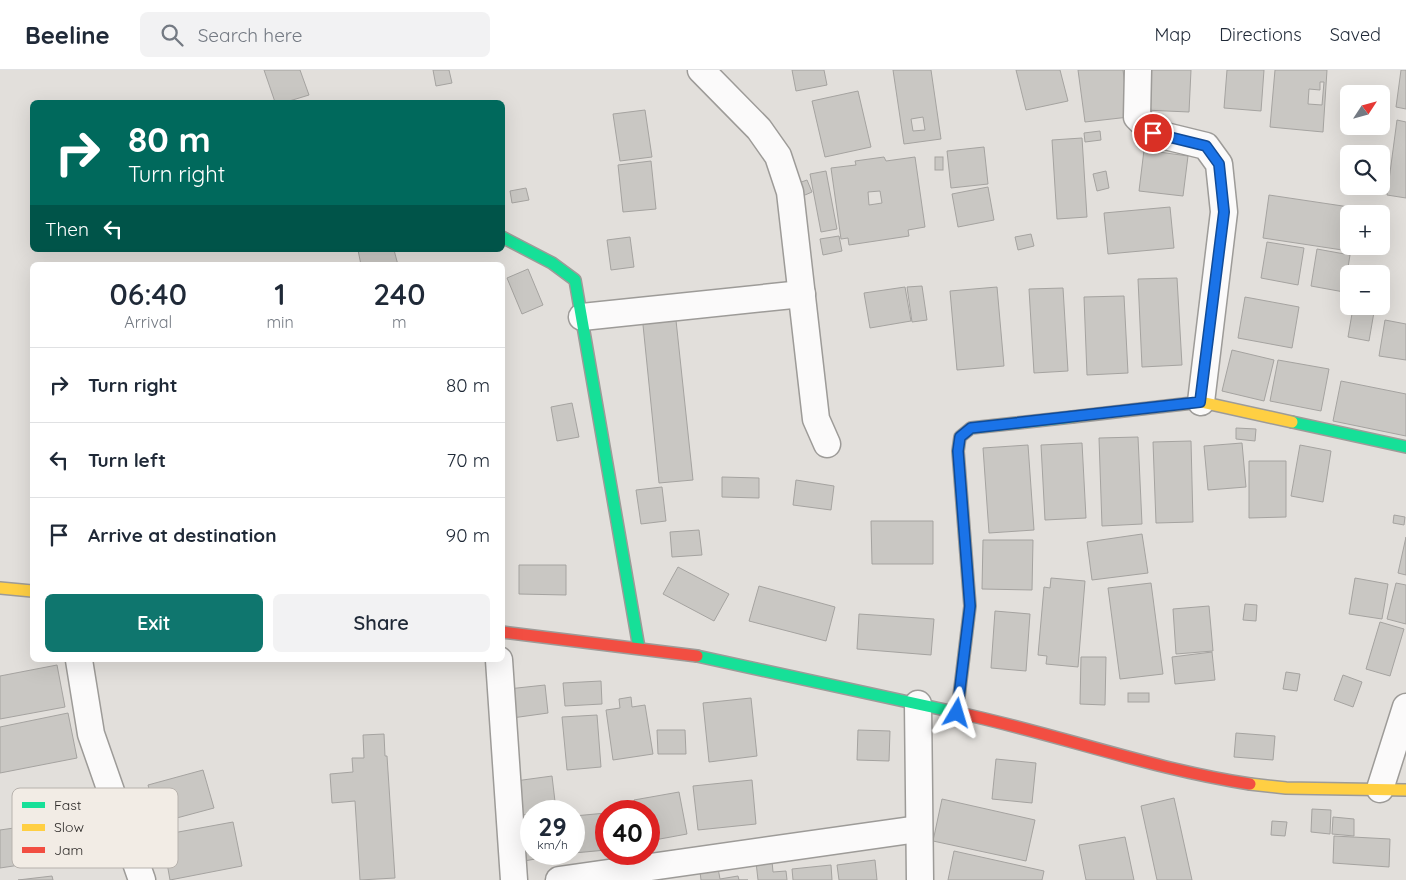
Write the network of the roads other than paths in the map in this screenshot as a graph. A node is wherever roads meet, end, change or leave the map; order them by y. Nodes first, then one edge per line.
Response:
1 (701, 70) edge
2 (1138, 70) edge
3 (505, 240) edge
4 (802, 294) junction
5 (582, 317) junction
6 (1200, 402) junction
7 (827, 444) dead end
8 (1406, 447) edge
9 (0, 588) edge
10 (30, 591) edge
11 (505, 632) edge
12 (639, 648) junction
13 (79, 662) edge
14 (499, 662) edge
15 (918, 704) junction
16 (1406, 707) edge
17 (957, 713) junction
18 (110, 788) edge
19 (1380, 789) junction
20 (1406, 790) edge
21 (918, 829) junction
22 (138, 868) edge
23 (142, 880) edge
24 (514, 880) edge
25 (559, 880) edge
26 (920, 880) edge

1 - 4 street
2 - 6 street
3 - 5 street
4 - 5 street
4 - 7 street
5 - 12 street
6 - 8 street
6 - 17 street
9 - 10 street
11 - 12 street
12 - 15 street
13 - 18 street
14 - 24 street
15 - 17 street
15 - 21 street
16 - 19 street
17 - 19 street
19 - 20 street
21 - 25 street
21 - 26 street
22 - 23 street

